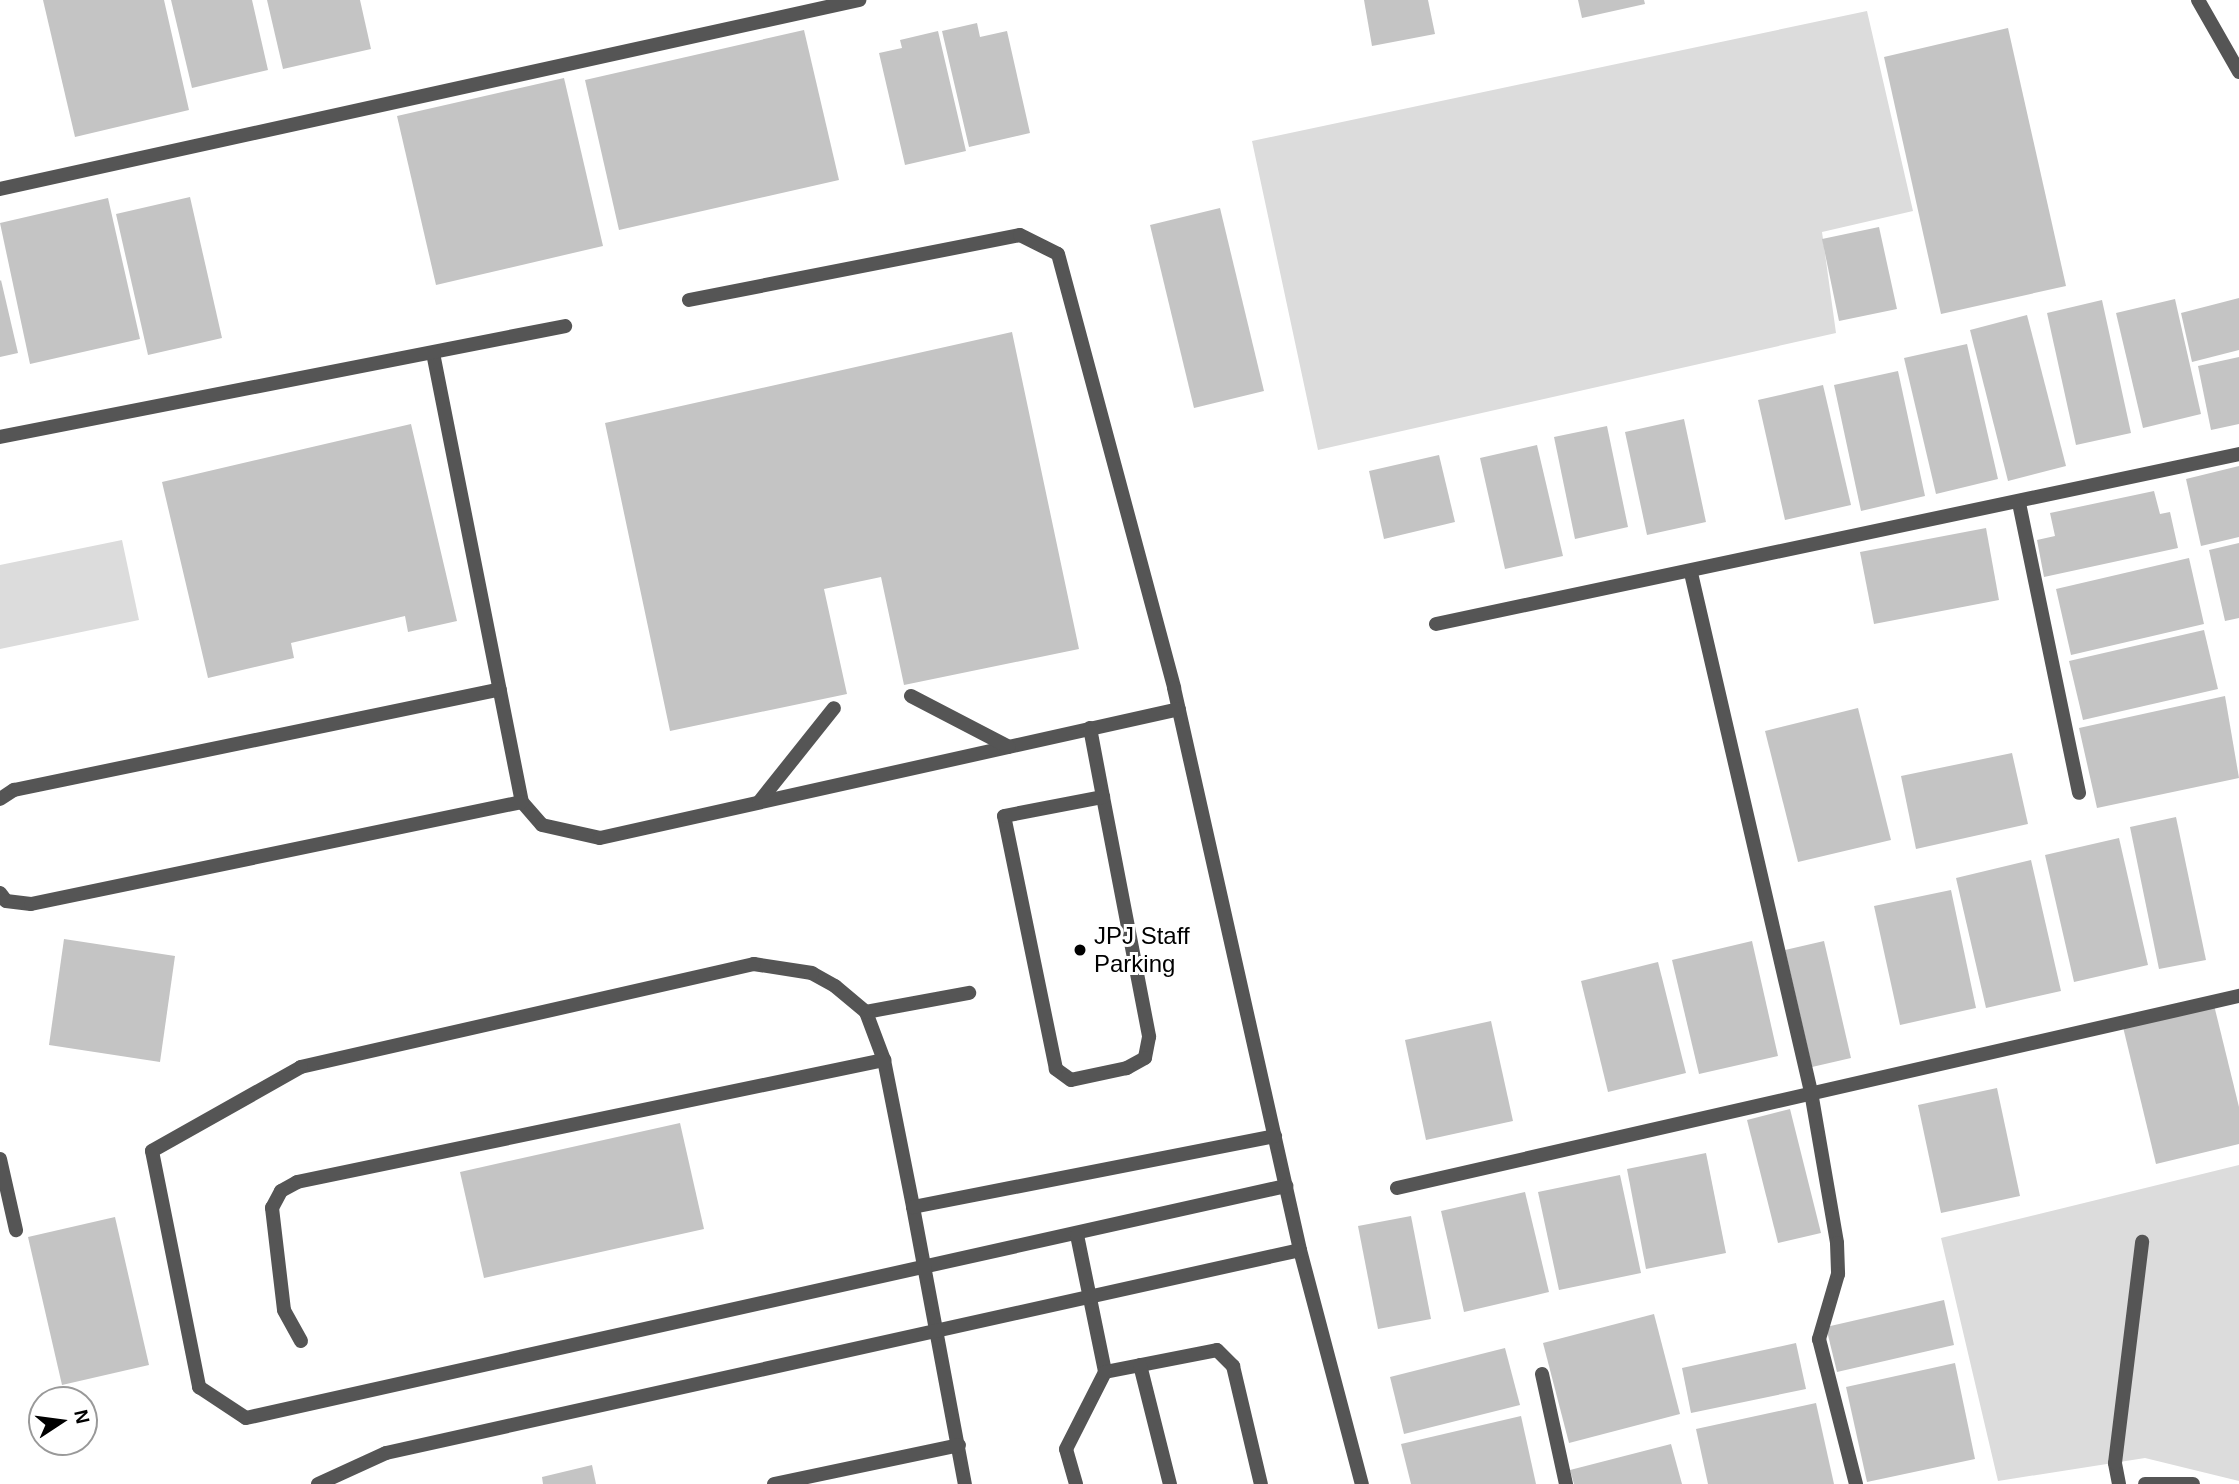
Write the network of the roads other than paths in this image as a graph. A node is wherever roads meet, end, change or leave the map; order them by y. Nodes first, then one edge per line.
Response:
1 (859, 0) edge
2 (2198, 0) edge
3 (2239, 72) edge
4 (0, 189) edge
5 (689, 300) dead end
6 (565, 326) dead end
7 (433, 353) junction
8 (0, 437) edge
9 (2239, 454) edge
10 (2019, 503) junction
11 (1691, 573) junction
12 (1436, 624) dead end
13 (500, 689) junction
14 (911, 695) dead end
15 (834, 708) dead end
16 (1179, 709) junction
17 (1090, 728) junction
18 (1009, 747) junction
19 (2079, 793) dead end
20 (1103, 797) junction
21 (0, 799) edge
22 (522, 802) junction
23 (759, 802) junction
24 (0, 893) edge
25 (969, 993) dead end
26 (2239, 996) edge
27 (866, 1012) junction
28 (884, 1060) junction
29 (1811, 1091) junction
30 (1275, 1136) junction
31 (0, 1159) edge
32 (1286, 1186) junction
33 (1397, 1188) dead end
34 (914, 1207) junction
35 (16, 1230) dead end
36 (1077, 1235) junction
37 (2142, 1242) dead end
38 (1300, 1250) junction
39 (927, 1270) junction
40 (1089, 1293) junction
41 (937, 1332) junction
42 (301, 1340) dead end
43 (1140, 1366) junction
44 (1105, 1372) junction
45 (1542, 1374) dead end
46 (959, 1445) junction
47 (318, 1484) edge
48 (774, 1484) edge
49 (965, 1484) edge
50 (1076, 1484) edge
51 (1170, 1484) edge
52 (1261, 1484) edge
53 (1362, 1484) edge
54 (1566, 1484) edge
55 (1856, 1484) edge
56 (2119, 1484) edge
57 (2145, 1484) edge
58 (2193, 1484) edge

1 - 4 street
2 - 3 street
5 - 16 street
6 - 7 street
7 - 8 street
7 - 13 street
9 - 10 street
10 - 11 street
10 - 19 street
11 - 12 street
11 - 29 street
13 - 21 street
13 - 22 street
14 - 18 street
15 - 23 street
16 - 17 street
16 - 30 street
17 - 18 street
17 - 20 street
18 - 23 street
20 - 20 street
22 - 23 street
22 - 24 street
25 - 27 street
26 - 29 street
27 - 28 street
27 - 39 street
28 - 34 street
28 - 42 street
29 - 33 street
29 - 55 street
30 - 32 street
30 - 34 street
31 - 35 street
32 - 36 street
32 - 38 street
34 - 39 street
36 - 39 street
36 - 40 street
37 - 56 street
38 - 40 street
38 - 53 street
39 - 41 street
40 - 41 street
40 - 44 street
41 - 46 street
41 - 47 street
43 - 44 street
43 - 51 street
43 - 52 street
44 - 50 street
45 - 54 street
46 - 48 street
46 - 49 street
57 - 58 street

